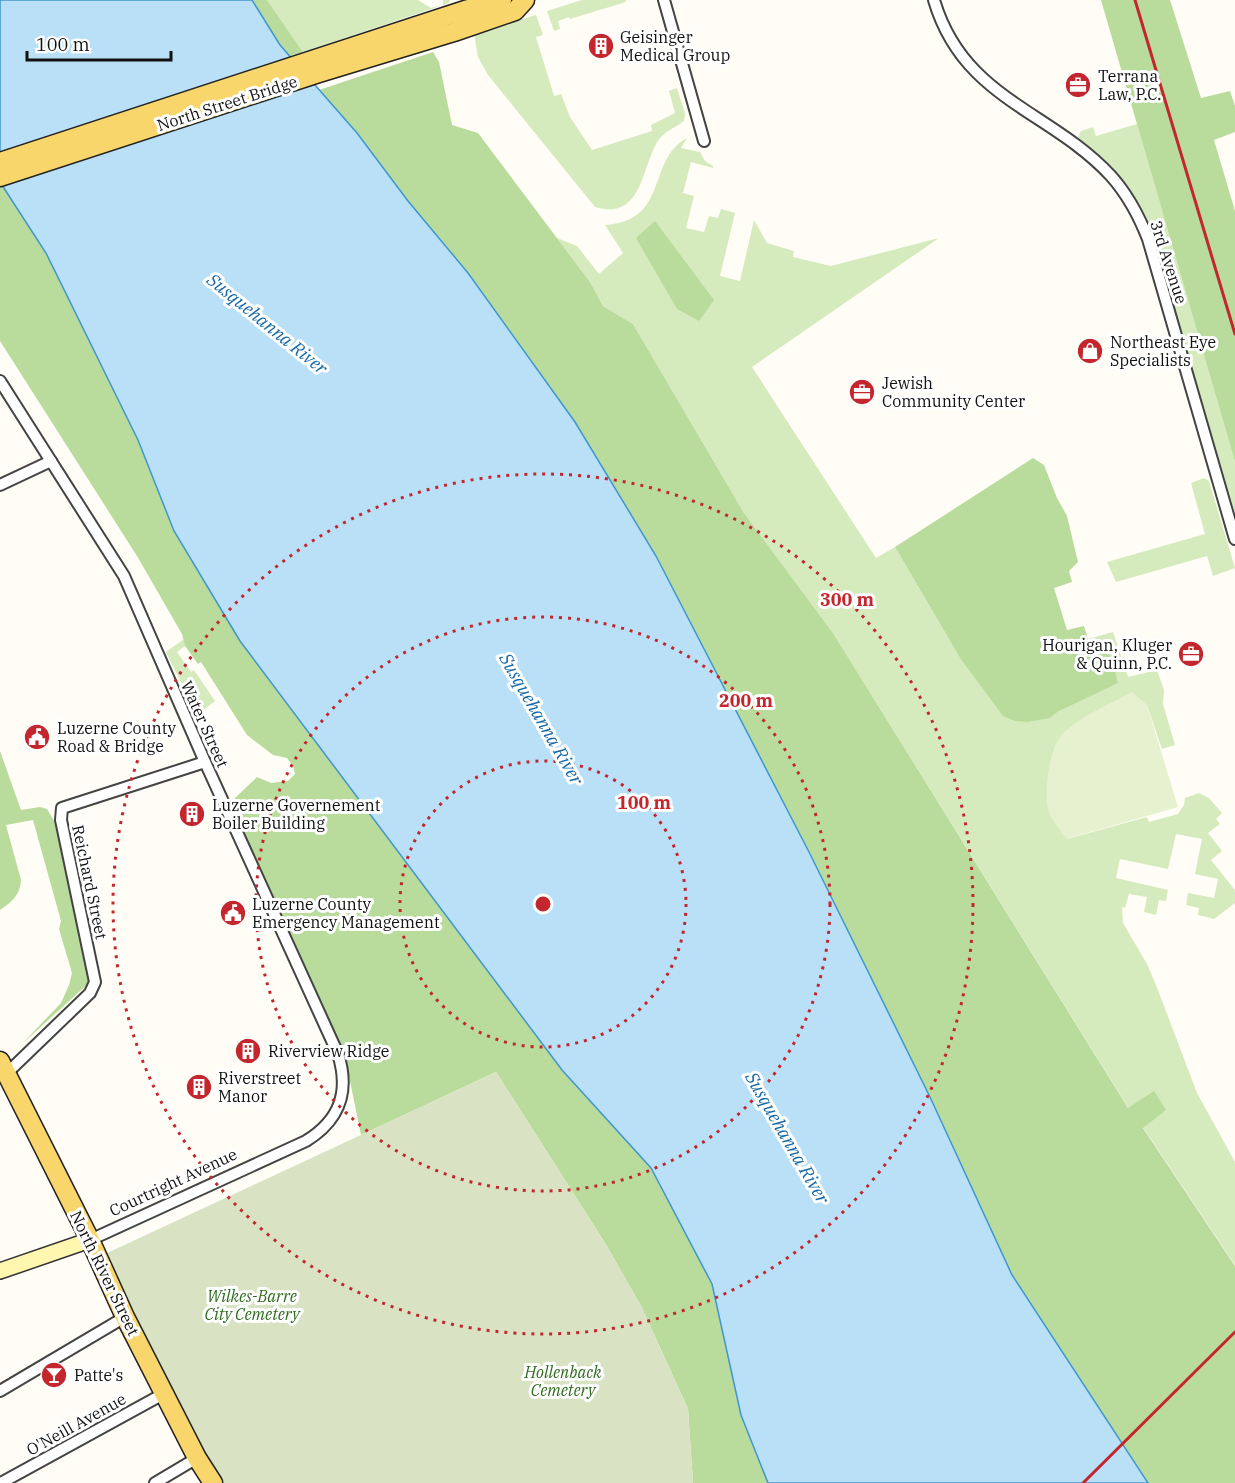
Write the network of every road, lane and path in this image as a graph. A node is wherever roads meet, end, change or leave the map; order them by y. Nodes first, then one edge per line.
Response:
1 (502, 0) edge
2 (525, 0) edge
3 (664, 0) edge
4 (934, 0) edge
5 (457, 15) edge
6 (704, 141) dead end
7 (0, 162) edge
8 (0, 177) edge
9 (0, 381) edge
10 (51, 461) junction
11 (0, 485) edge
12 (1235, 539) edge
13 (204, 762) junction
14 (3, 1068) edge
15 (341, 1097) joint
16 (90, 1240) junction
17 (0, 1271) edge
18 (125, 1317) junction
19 (0, 1391) edge
20 (165, 1393) junction
21 (197, 1458) junction
22 (1, 1483) edge
23 (155, 1483) edge
24 (213, 1483) edge

1 - 5 main road
2 - 5 main road
3 - 6 street
4 - 12 street, 3rd Avenue
5 - 7 main road, North Street Bridge
5 - 8 main road, North Street Bridge
9 - 10 street, Water Street
10 - 11 street
10 - 13 street, Water Street
13 - 14 street, Reichard Street
13 - 15 street, Water Street
14 - 16 main road, North River Street
15 - 16 street, Courtright Avenue
16 - 17 main road, Courtright Avenue
16 - 18 main road, North River Street
18 - 19 street
18 - 20 main road, North River Street
20 - 21 main road, North River Street
20 - 22 street, O'Neill Avenue
21 - 23 street
21 - 24 main road, North River Street

